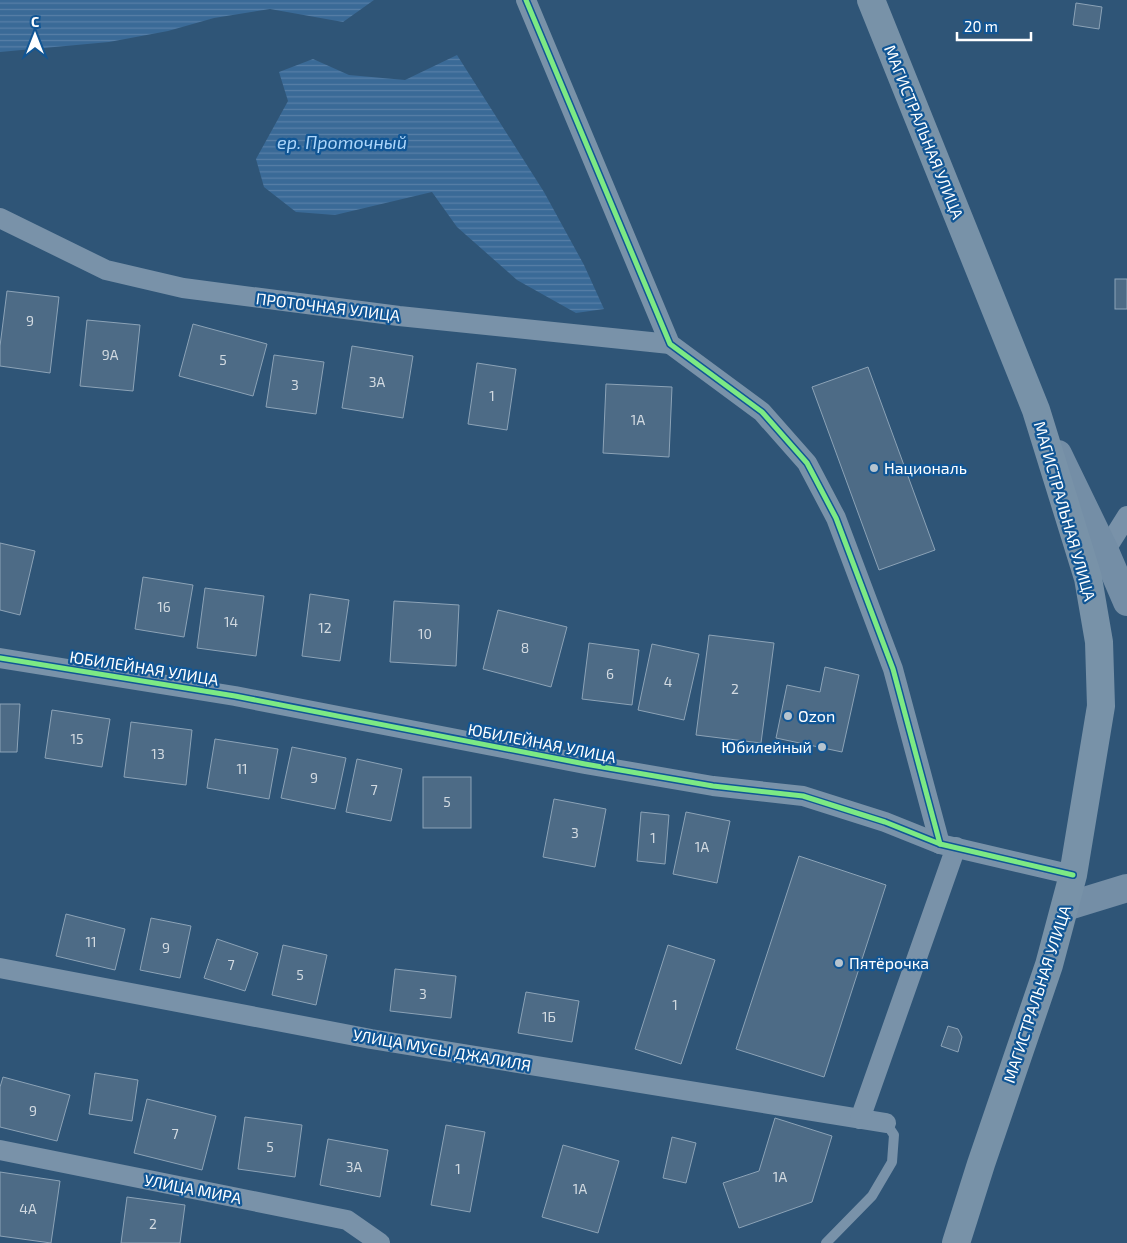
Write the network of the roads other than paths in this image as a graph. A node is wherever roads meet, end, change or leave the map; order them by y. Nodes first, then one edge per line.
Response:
1 (526, 0) edge
2 (871, 0) edge
3 (0, 218) edge
4 (670, 344) junction
5 (1036, 410) junction
6 (1127, 516) edge
7 (1105, 551) junction
8 (1127, 602) edge
9 (0, 658) edge
10 (948, 846) junction
11 (1073, 875) junction
12 (1127, 888) edge
13 (1065, 907) junction
14 (0, 968) edge
15 (860, 1119) junction
16 (886, 1123) joint
17 (0, 1150) edge
18 (380, 1243) edge
19 (826, 1243) edge
20 (956, 1243) edge

1 - 4 street
2 - 5 highway, МАГИСТРАЛЬНАЯ УЛИЦА
3 - 4 street, ПРОТОЧНАЯ УЛИЦА
4 - 10 street
5 - 7 main road
5 - 11 highway, МАГИСТРАЛЬНАЯ УЛИЦА
6 - 7 street
7 - 8 main road
9 - 10 street, ЮБИЛЕЙНАЯ УЛИЦА
10 - 11 street, ЮБИЛЕЙНАЯ УЛИЦА
10 - 15 street
11 - 13 highway, МАГИСТРАЛЬНАЯ УЛИЦА
12 - 13 main road
13 - 20 highway, МАГИСТРАЛЬНАЯ УЛИЦА
14 - 15 street, УЛИЦА МУСЫ ДЖАЛИЛЯ
15 - 16 street, УЛИЦА МУСЫ ДЖАЛИЛЯ
16 - 19 lane
17 - 18 street, УЛИЦА МИРА

